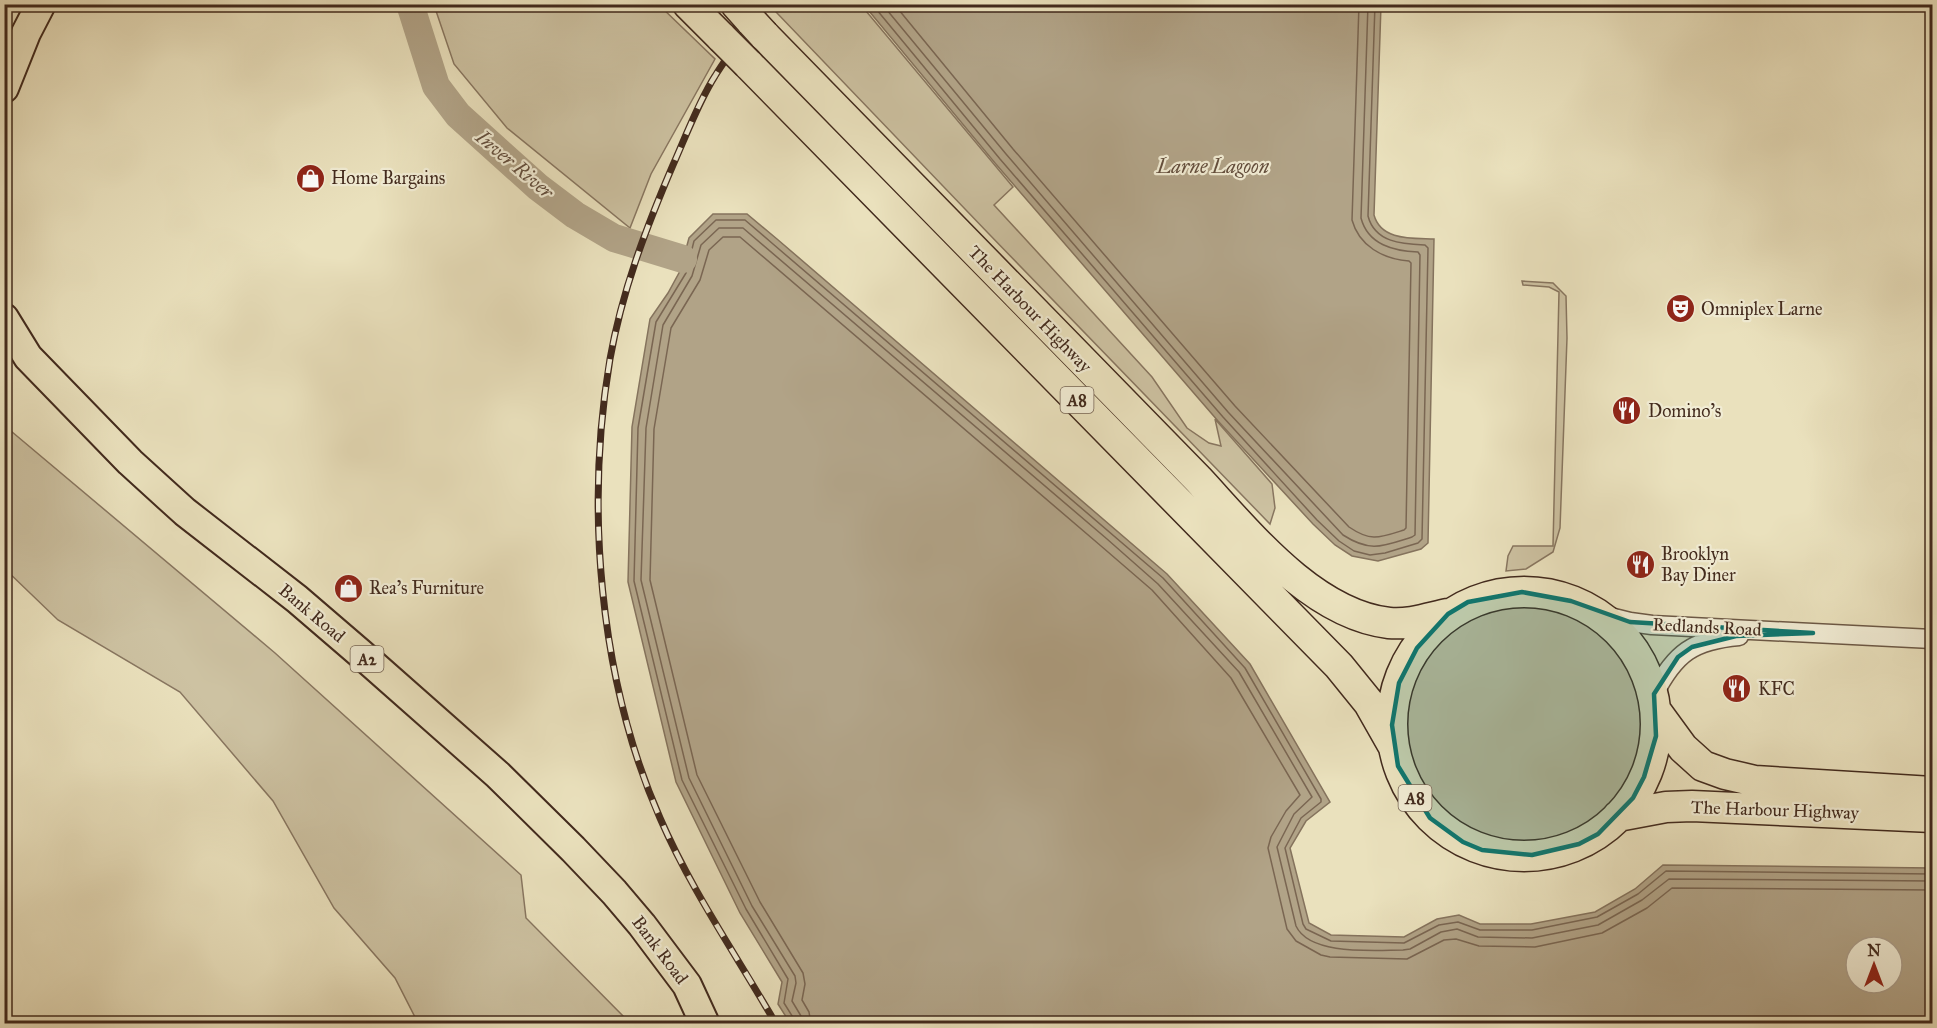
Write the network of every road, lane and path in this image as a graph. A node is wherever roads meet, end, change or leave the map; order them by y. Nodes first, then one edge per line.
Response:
1 (41, 4) edge
2 (688, 4) edge
3 (706, 4) edge
4 (744, 32) edge
5 (4, 88) edge
6 (4, 318) edge
7 (1448, 614) junction
8 (1602, 615) junction
9 (1813, 633) junction
10 (1932, 639) edge
11 (1655, 702) junction
12 (1394, 747) junction
13 (1932, 792) edge
14 (1617, 816) junction
15 (1932, 817) edge
16 (705, 1023) edge

1 - 5 main road
2 - 4 highway, A8
3 - 4 main road
4 - 7 highway, The Harbour Highway / A8
4 - 12 highway, A8
6 - 16 main road, Bank Road / A2
7 - 8 highway, A8
7 - 12 highway, A8
8 - 9 street, Redlands Road
8 - 11 highway, A8
9 - 10 street, Redlands Road
9 - 11 street, Redlands Road
11 - 13 highway, The Harbour Highway / A8
11 - 14 highway, A8
12 - 14 highway, A8
14 - 15 highway, The Harbour Highway

